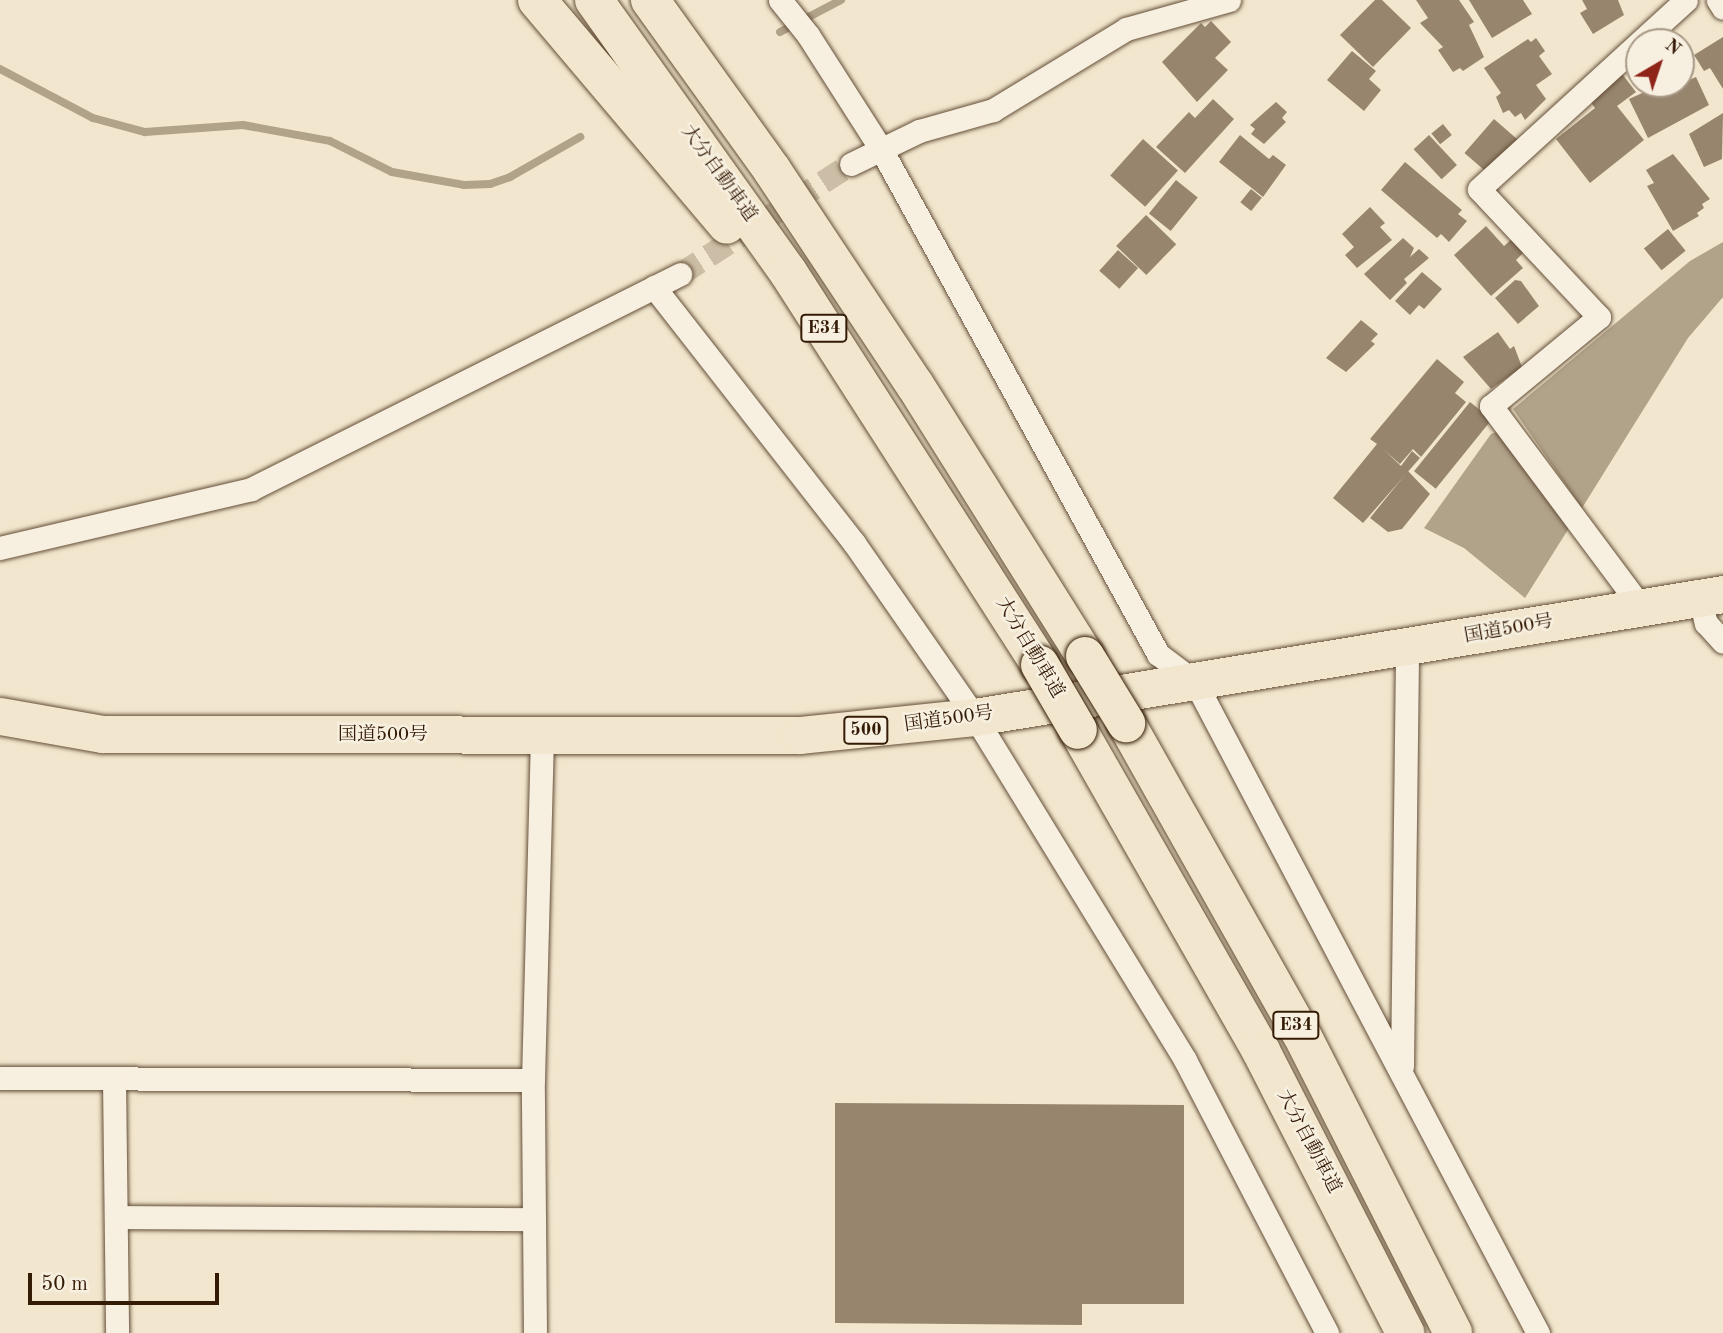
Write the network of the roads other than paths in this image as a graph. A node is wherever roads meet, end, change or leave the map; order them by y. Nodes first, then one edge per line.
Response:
1 (537, 0) edge
2 (594, 0) edge
3 (650, 0) edge
4 (675, 0) edge
5 (1686, 0) edge
6 (1718, 0) edge
7 (1217, 1) edge
8 (783, 4) edge
9 (1723, 8) edge
10 (881, 149) junction
11 (851, 164) tunnel mouth
12 (825, 250) junction
13 (680, 274) tunnel mouth
14 (654, 287) junction
15 (0, 548) edge
16 (979, 568) junction
17 (1712, 596) edge
18 (1641, 607) junction
19 (1723, 642) edge
20 (1407, 648) junction
21 (1195, 682) junction
22 (0, 716) edge
23 (975, 718) junction
24 (542, 737) junction
25 (1402, 1069) junction
26 (0, 1078) edge
27 (114, 1079) junction
28 (533, 1080) junction
29 (116, 1217) junction
30 (534, 1219) junction
31 (117, 1333) edge
32 (535, 1333) edge
33 (1327, 1333) edge
34 (1405, 1333) edge
35 (1453, 1333) edge
36 (1538, 1333) edge

1 - 16 highway
2 - 16 highway, 大分自動車道 / E34
3 - 12 highway, E34
4 - 12 highway
5 - 18 street
6 - 9 street
7 - 10 street
8 - 10 street
10 - 11 street
10 - 21 street
12 - 35 highway, E34, bridge
13 - 14 street
14 - 15 street
14 - 23 street
16 - 34 highway, 大分自動車道 / E34, bridge
17 - 18 highway, 国道500号 / 500
17 - 19 street
18 - 20 highway, 国道500号 / 500
20 - 21 highway, 国道500号 / 500
20 - 25 street
21 - 23 highway, 国道500号 / 500
21 - 25 street
22 - 24 highway, 国道500号 / 500
23 - 24 highway, 国道500号 / 500
23 - 33 street
24 - 28 street
25 - 36 street
26 - 27 street
27 - 28 street
27 - 29 street
28 - 30 street
29 - 30 street
29 - 31 street
30 - 32 street

